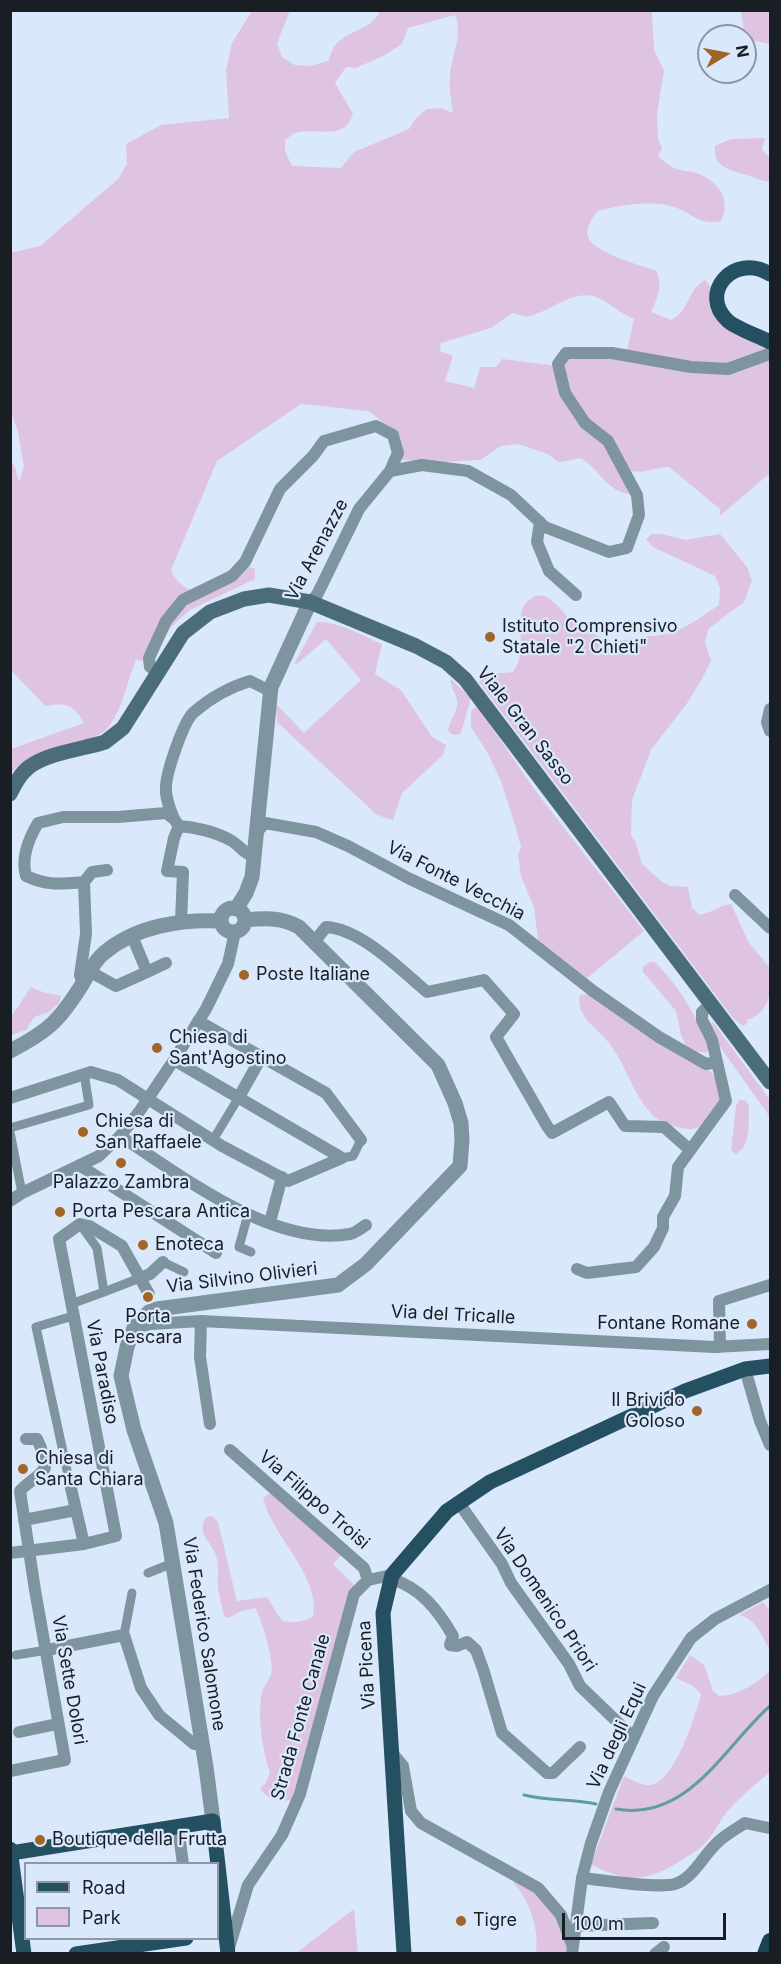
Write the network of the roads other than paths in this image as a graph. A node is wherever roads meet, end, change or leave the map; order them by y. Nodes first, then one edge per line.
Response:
1 (771, 274) edge
2 (771, 342) edge
3 (771, 352) edge
4 (390, 471) junction
5 (540, 522) junction
6 (576, 595) dead end
7 (310, 602) junction
8 (159, 672) junction
9 (270, 691) junction
10 (771, 709) edge
11 (771, 731) edge
12 (10, 794) edge
13 (177, 822) junction
14 (256, 833) junction
15 (254, 856) junction
16 (107, 870) dead end
17 (84, 882) junction
18 (735, 895) dead end
19 (238, 920) junction
20 (181, 922) junction
21 (771, 928) edge
22 (132, 936) junction
23 (315, 941) junction
24 (166, 963) dead end
25 (147, 972) junction
26 (86, 977) junction
27 (711, 1004) junction
28 (198, 1021) junction
29 (10, 1051) edge
30 (262, 1056) junction
31 (174, 1060) junction
32 (717, 1062) junction
33 (84, 1073) junction
34 (771, 1082) edge
35 (238, 1097) junction
36 (10, 1098) edge
37 (149, 1098) junction
38 (10, 1128) edge
39 (10, 1132) edge
40 (120, 1136) junction
41 (213, 1140) junction
42 (361, 1140) joint
43 (689, 1149) junction
44 (342, 1158) junction
45 (79, 1165) junction
46 (285, 1179) junction
47 (22, 1193) junction
48 (11, 1201) edge
49 (248, 1214) junction
50 (270, 1222) junction
51 (80, 1224) junction
52 (366, 1224) dead end
53 (251, 1252) dead end
54 (216, 1253) dead end
55 (163, 1262) joint
56 (577, 1269) dead end
57 (184, 1272) dead end
58 (140, 1278) junction
59 (771, 1285) edge
60 (104, 1292) junction
61 (152, 1300) junction
62 (72, 1310) junction
63 (201, 1321) junction
64 (135, 1328) junction
65 (771, 1344) edge
66 (720, 1347) junction
67 (771, 1355) edge
68 (771, 1366) edge
69 (745, 1369) junction
70 (210, 1424) dead end
71 (26, 1439) dead end
72 (771, 1445) edge
73 (230, 1450) dead end
74 (70, 1484) joint
75 (459, 1503) junction
76 (76, 1510) junction
77 (24, 1520) junction
78 (84, 1544) junction
79 (29, 1552) junction
80 (10, 1553) edge
81 (173, 1563) junction
82 (148, 1573) dead end
83 (391, 1577) junction
84 (368, 1580) junction
85 (771, 1590) edge
86 (132, 1593) dead end
87 (124, 1635) junction
88 (47, 1650) junction
89 (16, 1655) dead end
90 (57, 1724) junction
91 (19, 1732) dead end
92 (633, 1737) junction
93 (202, 1743) junction
94 (580, 1747) dead end
95 (392, 1753) junction
96 (10, 1771) edge
97 (213, 1821) junction
98 (178, 1827) junction
99 (769, 1828) edge
100 (11, 1851) edge
101 (183, 1862) edge
102 (216, 1862) edge
103 (582, 1878) junction
104 (219, 1896) edge
105 (652, 1923) dead end
106 (575, 1926) junction
107 (222, 1934) edge
108 (171, 1940) edge
109 (771, 1941) edge
110 (573, 1951) edge
111 (228, 1952) edge
112 (24, 1953) edge
113 (76, 1953) edge
114 (404, 1953) edge
115 (765, 1953) edge

1 - 2 main road
3 - 5 street
4 - 5 street
4 - 7 street, Via Arenazze
4 - 8 street
5 - 6 street
7 - 8 main road, Viale Gran Sasso
7 - 9 street, Via Arenazze
7 - 27 main road, Viale Gran Sasso
8 - 12 main road, Viale Gran Sasso
9 - 13 street
9 - 14 street, Via Arenazze
10 - 11 street
13 - 15 street
13 - 17 street
13 - 20 street
14 - 15 street, Via Arenazze
14 - 32 street, Via Fonte Vecchia
15 - 19 street, Via Arenazze
16 - 17 street
17 - 26 street
18 - 21 street
19 - 20 street
19 - 23 street, Via Silvino Olivieri
19 - 28 street
20 - 22 street
22 - 25 street
22 - 26 street
23 - 43 street
23 - 61 street, Via Silvino Olivieri
24 - 25 street
25 - 26 street
26 - 29 street
27 - 32 street
27 - 34 main road, Viale Gran Sasso
28 - 30 street
28 - 31 street
30 - 35 street
30 - 42 street
31 - 35 street
31 - 37 street
32 - 43 street
33 - 36 street
33 - 37 street
33 - 38 street
35 - 41 street
35 - 44 street
37 - 40 street
37 - 41 street
39 - 47 street
40 - 45 street
40 - 49 street
41 - 46 street
42 - 44 street
43 - 56 street
44 - 46 street
45 - 47 street
45 - 54 street
46 - 50 street
47 - 48 street
49 - 50 street
49 - 53 street
50 - 52 street
51 - 58 street
51 - 60 street
51 - 62 street, Via Paradiso
55 - 57 street
55 - 58 street
58 - 60 street
58 - 61 street
59 - 66 street
60 - 62 street
61 - 64 street, Via Silvino Olivieri
62 - 74 street
62 - 78 street, Via Paradiso
63 - 64 street, Via del Tricalle
63 - 66 street, Via del Tricalle
63 - 70 street
64 - 81 street, Via Federico Salomone
65 - 66 street, Via del Tricalle
67 - 69 main road, Via Picena
68 - 69 main road, Via Picena
69 - 72 street
69 - 75 main road, Via Picena
71 - 77 street, Via Sette Dolori
73 - 84 street, Via Filippo Troisi
74 - 76 street
75 - 83 main road, Via Picena
75 - 92 street, Via Domenico Priori
76 - 77 street
76 - 78 street
77 - 79 street, Via Sette Dolori
78 - 79 street
79 - 80 street
79 - 88 street, Via Sette Dolori
81 - 82 street
81 - 93 street, Via Federico Salomone
83 - 84 street
83 - 94 street
83 - 95 main road, Via Picena
84 - 111 street, Strada Fonte Canale
85 - 92 street, Via degli Equi
86 - 87 street
87 - 88 street
87 - 93 street
88 - 89 street
88 - 90 street, Via Sette Dolori
90 - 91 street
90 - 96 street, Via Sette Dolori
92 - 103 street, Via degli Equi
93 - 97 street, Via Federico Salomone
95 - 110 street
95 - 114 main road, Via Picena
97 - 98 main road
97 - 102 main road, Via Federico Salomone
98 - 100 main road
98 - 101 street
99 - 103 street
100 - 112 main road
103 - 106 street, Via degli Equi
104 - 107 main road, Via Federico Salomone
105 - 106 street
106 - 110 street, Via degli Equi
107 - 111 main road, Via Federico Salomone
108 - 113 main road
109 - 115 highway

